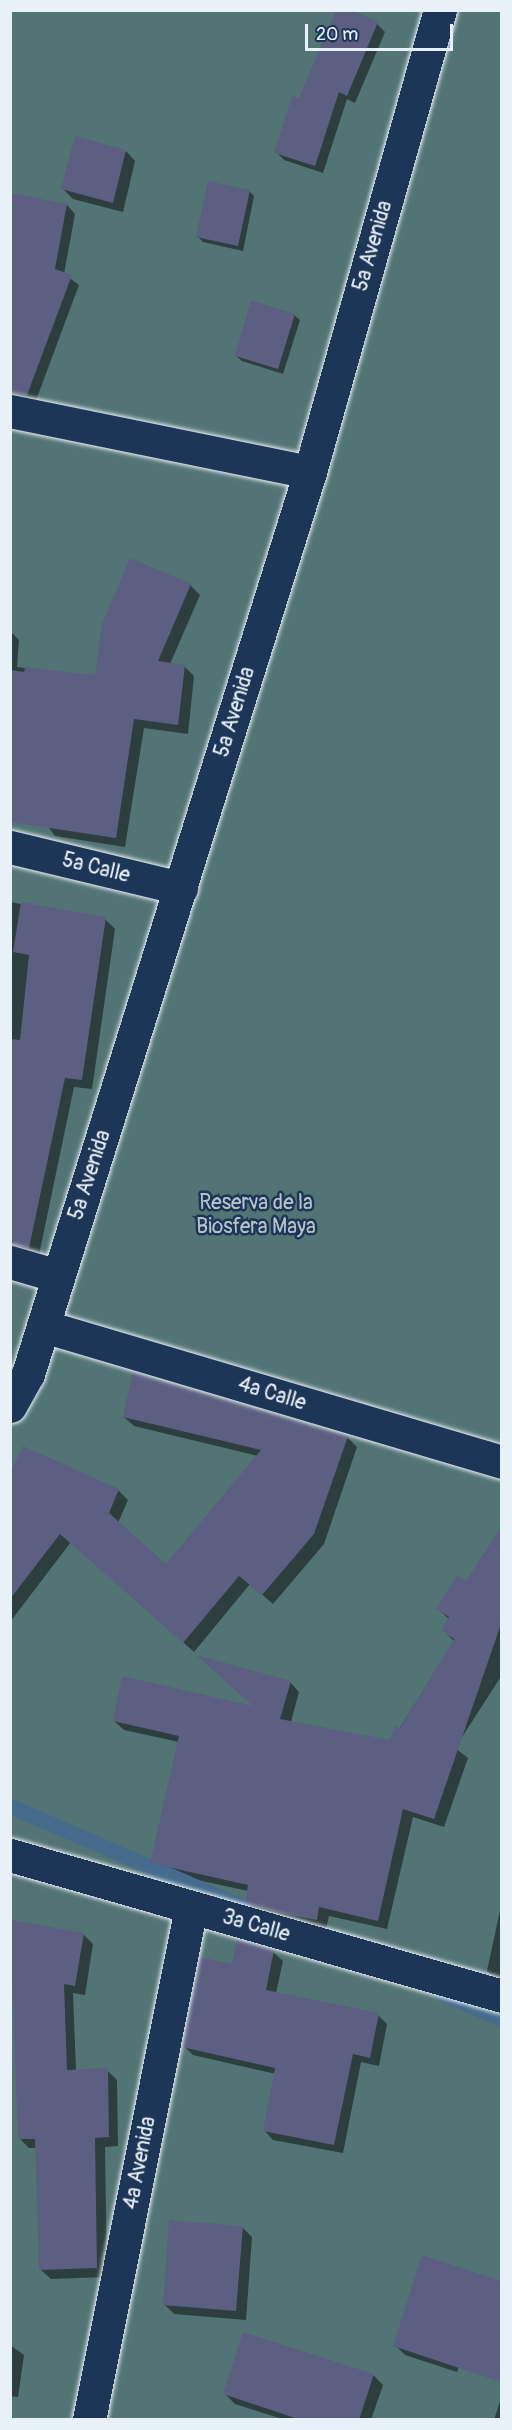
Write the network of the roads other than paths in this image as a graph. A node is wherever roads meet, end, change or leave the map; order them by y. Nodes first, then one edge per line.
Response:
1 (440, 10) edge
2 (10, 411) edge
3 (310, 472) junction
4 (10, 847) edge
5 (181, 888) junction
6 (10, 1262) edge
7 (58, 1276) junction
8 (43, 1326) junction
9 (10, 1406) edge
10 (501, 1462) edge
11 (10, 1855) edge
12 (191, 1907) junction
13 (501, 1996) edge
14 (92, 2419) edge

1 - 3 street, 5a Avenida
2 - 3 street
3 - 5 street, 5a Avenida
4 - 5 street, 5a Calle
5 - 7 street, 5a Avenida
6 - 7 street
7 - 8 street, 5a Avenida
8 - 9 street, 5a Avenida
8 - 10 street, 4a Calle
11 - 12 street, 3a Calle
12 - 13 street, 3a Calle
12 - 14 street, 4a Avenida

